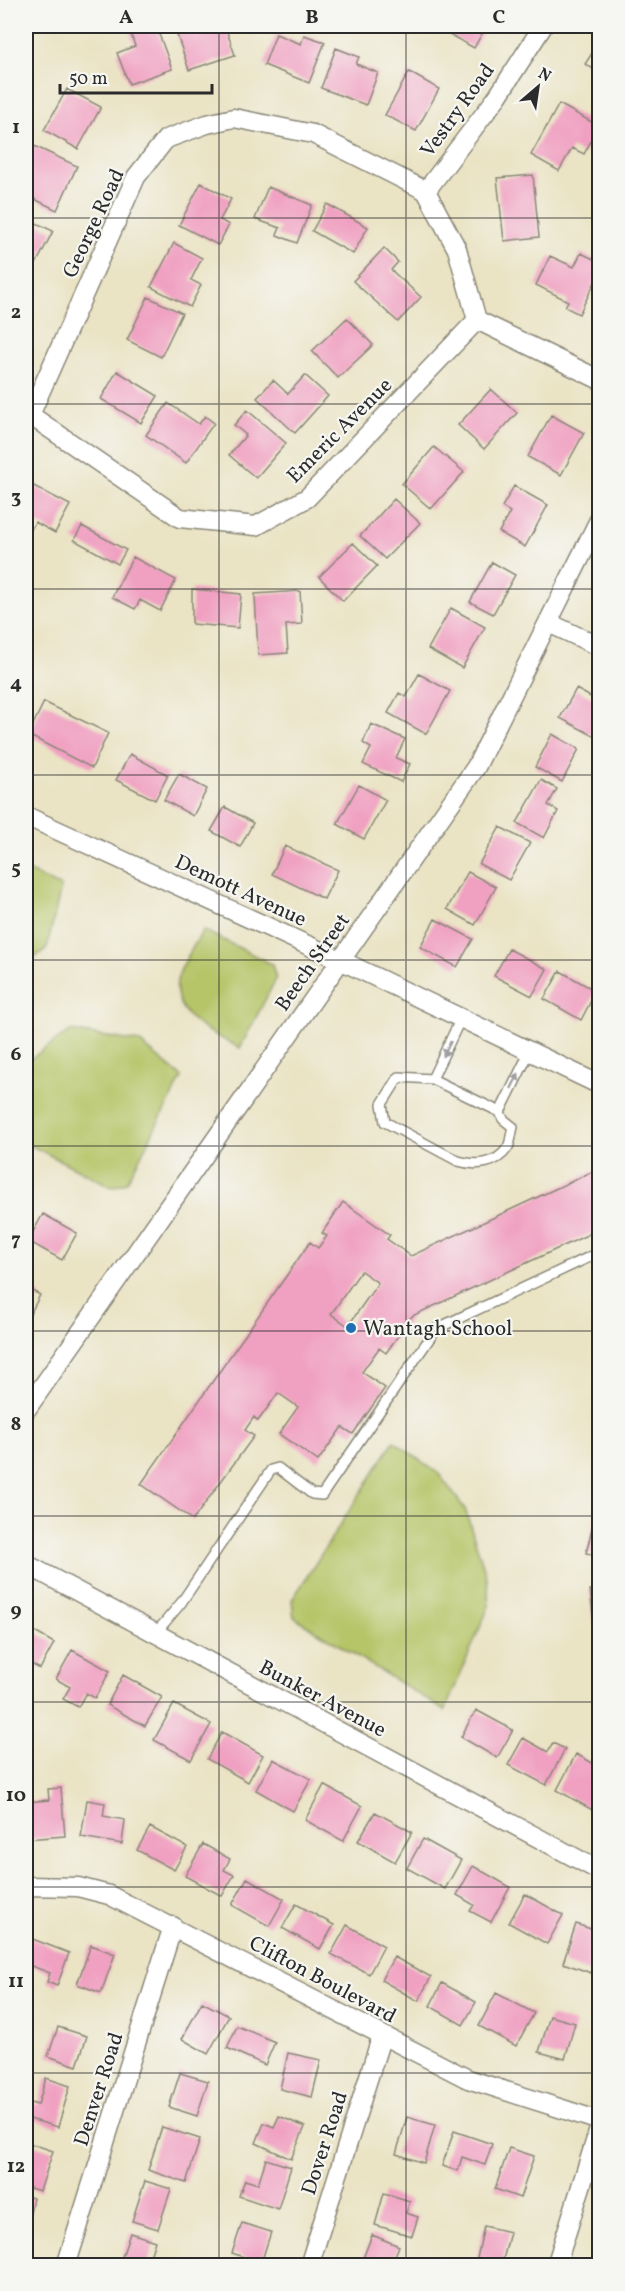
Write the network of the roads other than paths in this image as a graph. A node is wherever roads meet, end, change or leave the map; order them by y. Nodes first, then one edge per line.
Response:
1 (543, 26) edge
2 (426, 191) junction
3 (477, 320) junction
4 (600, 380) edge
5 (28, 416) edge
6 (600, 518) edge
7 (549, 623) junction
8 (600, 647) edge
9 (26, 816) edge
10 (340, 960) junction
11 (461, 1018) junction
12 (530, 1051) junction
13 (432, 1079) junction
14 (600, 1084) edge
15 (500, 1112) junction
16 (600, 1252) edge
17 (26, 1410) edge
18 (26, 1564) edge
19 (155, 1634) junction
20 (600, 1872) edge
21 (26, 1886) edge
22 (173, 1926) junction
23 (382, 2035) junction
24 (600, 2121) edge
25 (600, 2126) edge
26 (66, 2265) edge
27 (309, 2265) edge
28 (556, 2265) edge

1 - 2 street, Vestry Road
2 - 3 street
2 - 5 street, George Road
3 - 4 street
3 - 5 street, Emeric Avenue
6 - 7 street, Beech Street
7 - 8 street
7 - 10 street, Beech Street
9 - 10 street, Demott Avenue
10 - 11 street, Demott Avenue
10 - 17 street, Beech Street
11 - 12 street, Demott Avenue
11 -> 13 lane
12 - 14 street, Demott Avenue
15 -> 12 lane
13 - 15 lane
13 - 15 lane
16 - 19 lane
18 - 19 street, Bunker Avenue
19 - 20 street, Bunker Avenue
21 - 22 street, Clifton Boulevard
22 - 23 street, Clifton Boulevard
22 - 26 street, Denver Road
23 - 24 street, Clifton Boulevard
23 - 27 street, Dover Road
25 - 28 street

